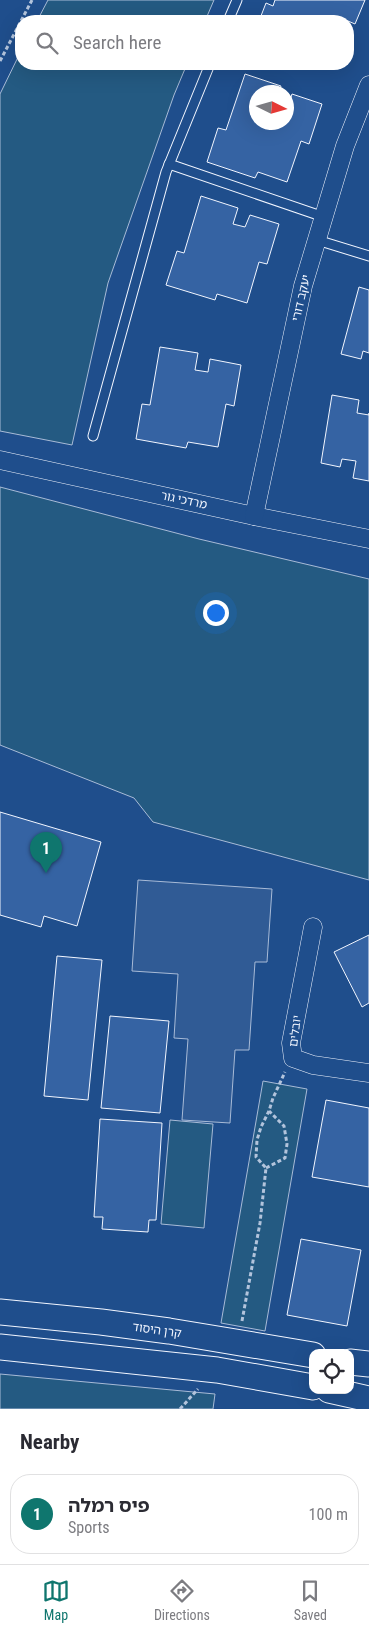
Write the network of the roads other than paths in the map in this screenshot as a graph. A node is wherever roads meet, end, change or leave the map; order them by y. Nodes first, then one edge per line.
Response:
1 (237, 0) edge
2 (231, 15) edge
3 (208, 70) edge
4 (369, 85) edge
5 (169, 164) junction
6 (324, 217) junction
7 (317, 240) junction
8 (369, 256) edge
9 (93, 436) dead end
10 (0, 460) edge
11 (254, 516) junction
12 (369, 538) edge
13 (313, 927) dead end
14 (369, 1073) edge
15 (0, 1312) edge
16 (0, 1347) edge
17 (309, 1355) edge
18 (354, 1362) edge
19 (369, 1364) edge
20 (309, 1386) edge
21 (347, 1394) edge
22 (369, 1399) edge

1 - 2 lane
3 - 5 lane
4 - 6 street, יעקב דורי
5 - 6 lane
5 - 9 lane
6 - 7 street, יעקב דורי
7 - 8 lane
7 - 11 street, יעקב דורי
10 - 11 street, מרדכי גור
11 - 12 street, מרדכי גור
13 - 14 street, יובלים
15 - 17 main road, קרן היסוד
16 - 20 main road
18 - 19 main road
21 - 22 main road

